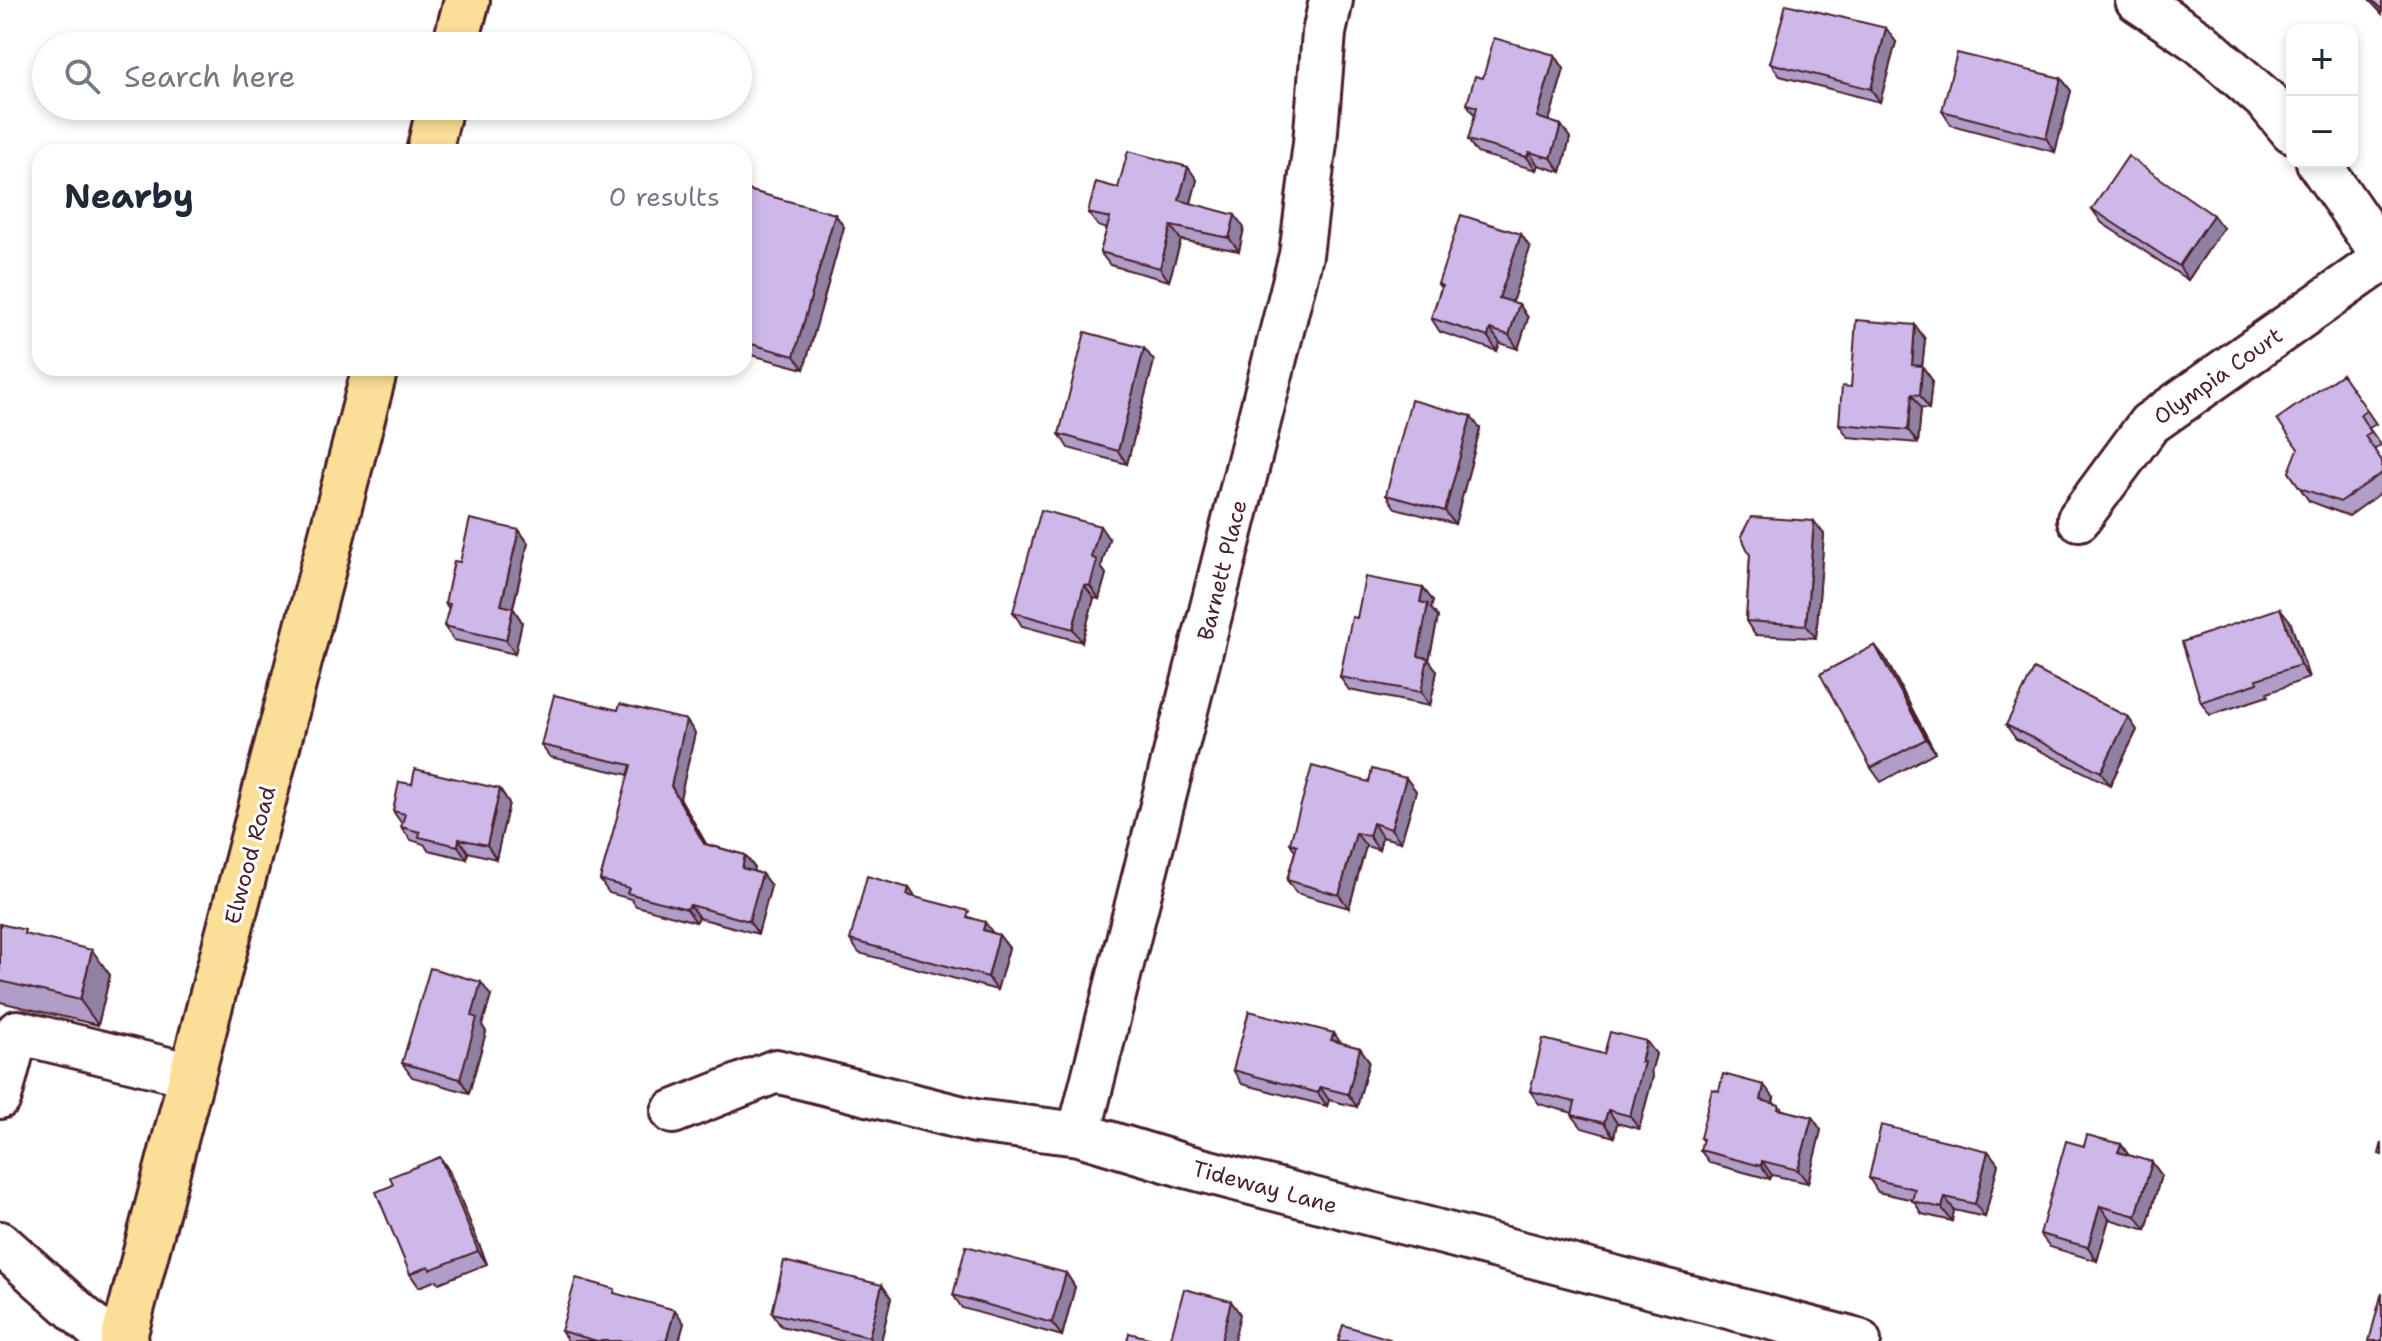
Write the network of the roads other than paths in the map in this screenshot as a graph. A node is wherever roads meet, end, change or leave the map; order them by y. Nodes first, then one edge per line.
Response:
1 (467, 0) edge
2 (1331, 0) edge
3 (2137, 0) edge
4 (459, 32) edge
5 (437, 120) edge
6 (2286, 124) edge
7 (431, 144) edge
8 (2322, 168) edge
9 (2382, 257) edge
10 (373, 376) edge
11 (2079, 519) dead end
12 (192, 1075) junction
13 (0, 1097) edge
14 (673, 1112) dead end
15 (1079, 1134) junction
16 (0, 1243) edge
17 (110, 1341) edge
18 (123, 1341) edge
19 (1859, 1341) edge

1 - 4 main road
2 - 15 street, Barnett Place
3 - 6 street
5 - 7 main road
8 - 9 street
9 - 11 street, Olympia Court
10 - 12 main road, Elwood Road
12 - 13 street
12 - 18 main road, Elwood Road
14 - 15 street, Tideway Lane
15 - 19 street, Tideway Lane
16 - 17 street

